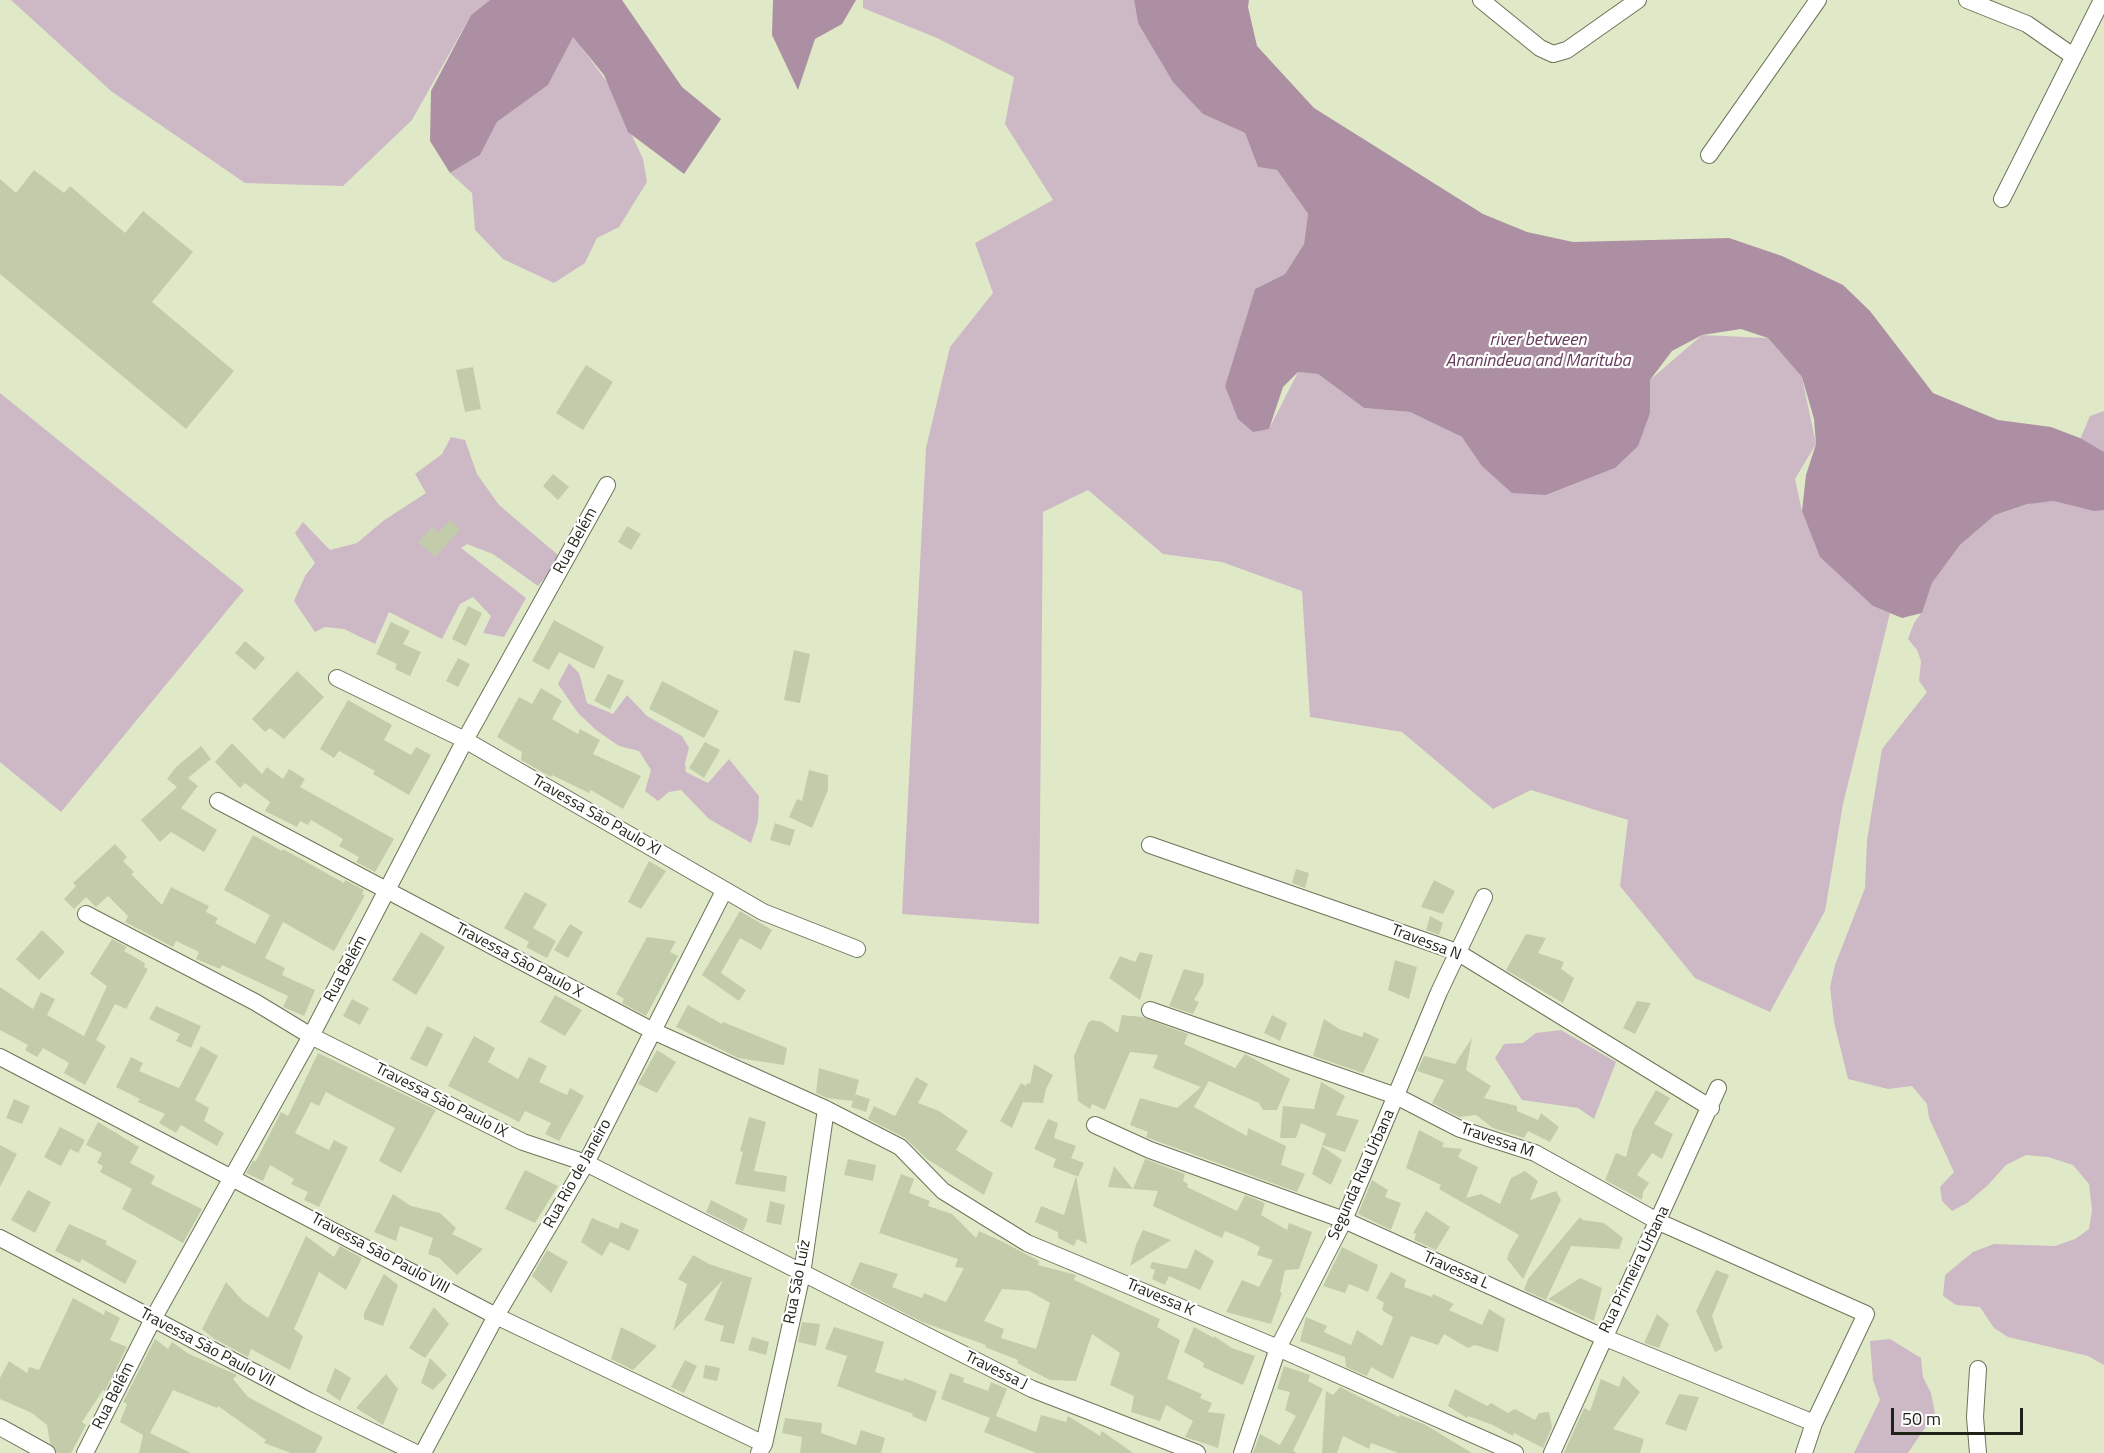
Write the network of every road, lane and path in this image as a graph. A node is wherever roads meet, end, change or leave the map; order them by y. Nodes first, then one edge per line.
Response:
1 (1481, 0) edge
2 (1638, 0) edge
3 (1818, 0) edge
4 (1966, 0) edge
5 (2102, 0) edge
6 (2073, 56) junction
7 (1709, 155) dead end
8 (2002, 199) dead end
9 (607, 485) dead end
10 (337, 678) dead end
11 (465, 740) junction
12 (218, 801) dead end
13 (1150, 845) dead end
14 (387, 891) junction
15 (724, 891) junction
16 (1484, 897) dead end
17 (86, 914) dead end
18 (857, 949) dead end
19 (1457, 952) junction
20 (1150, 1010) dead end
21 (653, 1031) junction
22 (311, 1036) junction
23 (0, 1057) edge
24 (1718, 1088) dead end
25 (1396, 1096) junction
26 (826, 1108) junction
27 (1711, 1108) junction
28 (1095, 1125) dead end
29 (586, 1163) junction
30 (233, 1177) junction
31 (1344, 1220) junction
32 (1659, 1222) junction
33 (0, 1238) edge
34 (802, 1274) junction
35 (496, 1316) junction
36 (153, 1319) junction
37 (1603, 1337) junction
38 (1278, 1348) junction
39 (1978, 1369) dead end
40 (1814, 1424) junction
41 (0, 1427) edge
42 (761, 1449) edge
43 (47, 1453) edge
44 (85, 1453) edge
45 (416, 1453) edge
46 (423, 1453) edge
47 (1197, 1453) edge
48 (1242, 1453) edge
49 (1515, 1453) edge
50 (1552, 1453) edge
51 (1804, 1453) edge
52 (1978, 1453) edge

1 - 2 street
3 - 7 street
4 - 6 street
5 - 6 street
6 - 8 street
9 - 11 street, Rua Belém
10 - 11 street, Travessa São Paulo XI
11 - 14 street, Rua Belém
11 - 15 street, Travessa São Paulo XI
12 - 14 street, Travessa São Paulo X
13 - 19 street, Travessa N
14 - 21 street, Travessa São Paulo X
14 - 22 street, Rua Belém
15 - 18 street, Travessa São Paulo XI
15 - 21 street, Rua Rio de Janeiro
16 - 19 street, Segunda Rua Urbana
17 - 22 street, Travessa São Paulo IX
19 - 25 street, Segunda Rua Urbana
19 - 27 street, Travessa N
20 - 25 street, Travessa M
21 - 26 street, Travessa São Paulo X
21 - 29 street, Rua Rio de Janeiro
22 - 29 street, Travessa São Paulo IX
22 - 30 street, Rua Belém
23 - 30 street, Travessa São Paulo VIII
24 - 27 street, Rua Primeira Urbana
25 - 31 street, Segunda Rua Urbana
25 - 32 street, Travessa M
26 - 34 street, Rua São Luíz
26 - 38 street, Travessa K
27 - 32 street, Rua Primeira Urbana
28 - 31 street, Travessa L
29 - 34 street, Travessa São Paulo IX
29 - 35 street, Rua Rio de Janeiro
30 - 35 street, Travessa São Paulo VIII
30 - 36 street, Rua Belém
31 - 37 street, Travessa L
31 - 38 street, Segunda Rua Urbana
32 - 37 street, Rua Primeira Urbana
32 - 40 street, Travessa M
33 - 36 street, Travessa São Paulo VII
34 - 42 street, Rua São Luíz
34 - 47 street, Travessa J
35 - 42 street, Travessa São Paulo VIII
35 - 46 street, Rua Rio de Janeiro
36 - 44 street, Rua Belém
36 - 45 street, Travessa São Paulo VII
37 - 40 street, Travessa L
37 - 50 street, Rua Primeira Urbana
38 - 48 street, Segunda Rua Urbana
38 - 49 street, Travessa K
39 - 52 street
40 - 51 street
41 - 43 street

